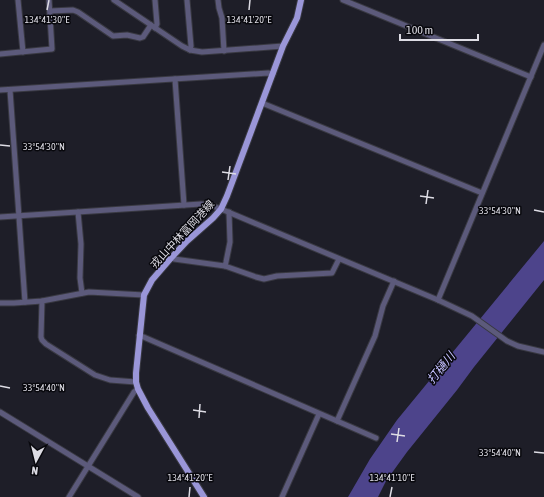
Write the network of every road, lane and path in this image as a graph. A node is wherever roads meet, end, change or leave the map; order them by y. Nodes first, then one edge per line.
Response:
1 (18, 0) edge
2 (48, 0) edge
3 (114, 0) edge
4 (155, 0) edge
5 (187, 0) edge
6 (218, 0) edge
7 (301, 0) edge
8 (343, 0) edge
9 (50, 11) junction
10 (153, 26) junction
11 (544, 45) edge
12 (283, 46) junction
13 (190, 50) junction
14 (224, 51) junction
15 (23, 52) junction
16 (0, 54) edge
17 (273, 74) junction
18 (531, 77) junction
19 (175, 79) junction
20 (0, 90) edge
21 (10, 90) junction
22 (262, 102) junction
23 (482, 194) junction
24 (184, 205) junction
25 (221, 209) junction
26 (78, 212) junction
27 (228, 212) junction
28 (19, 216) junction
29 (0, 217) edge
30 (171, 258) junction
31 (339, 258) junction
32 (225, 266) junction
33 (394, 281) junction
34 (82, 293) junction
35 (144, 295) junction
36 (438, 300) junction
37 (42, 301) junction
38 (25, 302) junction
39 (0, 303) edge
40 (139, 335) junction
41 (544, 352) edge
42 (137, 386) junction
43 (0, 412) edge
44 (319, 414) junction
45 (337, 421) junction
46 (376, 438) dead end
47 (88, 466) junction
48 (69, 497) edge
49 (138, 497) edge
50 (204, 497) edge
51 (282, 497) edge

1 - 15 street
2 - 9 street
3 - 10 street
4 - 10 street
5 - 13 street
6 - 14 street
7 - 12 main road, 戎山中林富岡港線
8 - 18 street
9 - 10 street
9 - 15 street
10 - 13 street
11 - 18 street
12 - 14 street
12 - 17 main road, 戎山中林富岡港線
13 - 14 street
15 - 16 street
17 - 19 street
17 - 22 main road, 戎山中林富岡港線
18 - 23 street
19 - 21 street
19 - 24 street
20 - 21 street
21 - 28 street
22 - 23 street
22 - 25 main road, 戎山中林富岡港線
23 - 36 street
24 - 25 street
24 - 26 street
25 - 27 street
25 - 30 main road, 戎山中林富岡港線
26 - 28 street
26 - 34 street
27 - 31 street
27 - 32 street
28 - 29 street
28 - 38 street
30 - 32 street
30 - 35 main road, 戎山中林富岡港線
31 - 32 street
31 - 33 street
33 - 36 street
33 - 45 street
34 - 35 street
34 - 37 street
35 - 40 main road, 戎山中林富岡港線
36 - 41 street
37 - 38 street
37 - 42 street
38 - 39 street
40 - 42 main road, 戎山中林富岡港線
40 - 44 street
42 - 47 street
42 - 50 main road
43 - 47 street
44 - 45 street
44 - 51 street
45 - 46 street
47 - 48 street
47 - 49 street

